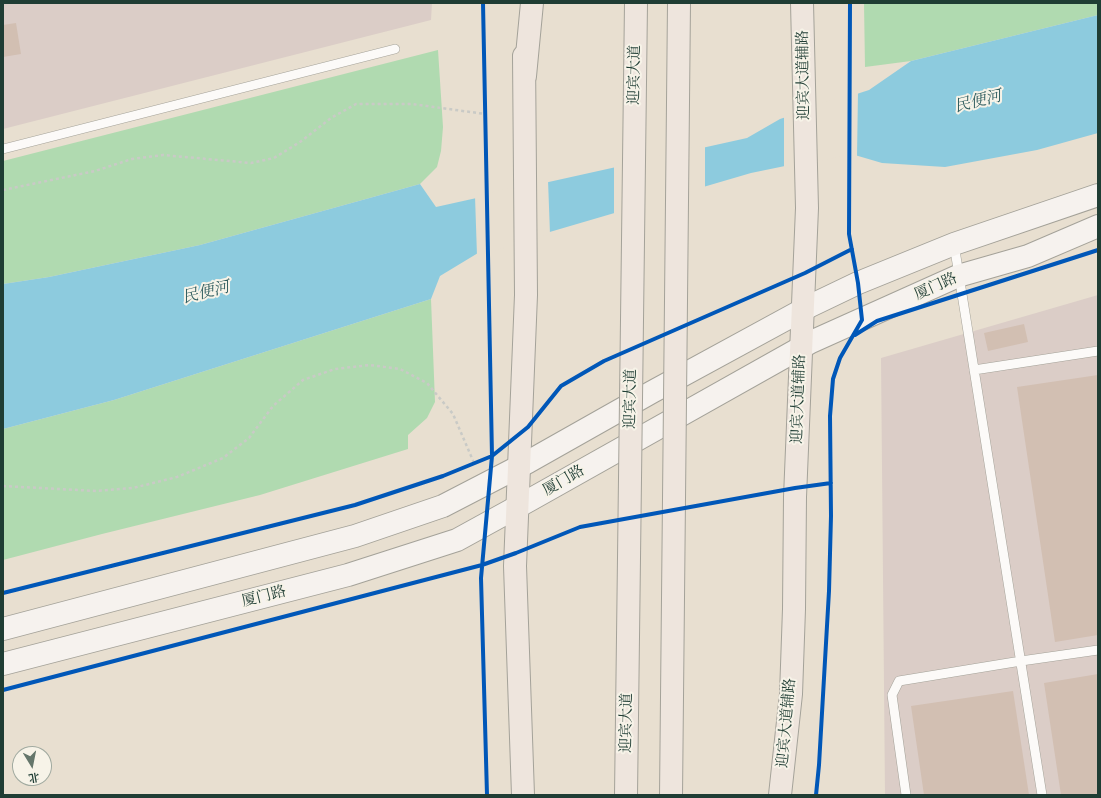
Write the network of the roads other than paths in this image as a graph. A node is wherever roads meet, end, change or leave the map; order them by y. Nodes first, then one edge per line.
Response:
1 (523, 3) edge
2 (532, 3) edge
3 (636, 3) edge
4 (678, 3) edge
5 (802, 3) edge
6 (395, 49) dead end
7 (524, 76) junction
8 (3, 149) edge
9 (1098, 195) edge
10 (1098, 226) edge
11 (954, 244) junction
12 (958, 276) junction
13 (803, 310) junction
14 (801, 348) junction
15 (1098, 351) edge
16 (974, 370) junction
17 (519, 466) junction
18 (518, 507) junction
19 (3, 629) edge
20 (1098, 650) edge
21 (1021, 661) junction
22 (3, 664) edge
23 (523, 795) edge
24 (626, 795) edge
25 (671, 795) edge
26 (780, 795) edge
27 (906, 795) edge
28 (1042, 795) edge

1 - 7 main road
2 - 7 main road
3 - 24 main road, 迎宾大道, bridge
4 - 25 main road, bridge
5 - 13 main road, 迎宾大道辅路
6 - 8 lane
7 - 17 main road
9 - 11 street
10 - 12 street, 厦门路
11 - 12 lane
11 - 13 street
12 - 14 street, 厦门路
12 - 16 lane
13 - 14 main road, 迎宾大道辅路
13 - 17 street
14 - 18 street, 厦门路
14 - 26 main road, 迎宾大道辅路
15 - 16 lane
16 - 21 lane
17 - 18 main road
17 - 19 street
18 - 22 street, 厦门路
18 - 23 main road
20 - 21 lane
21 - 27 lane
21 - 28 lane

